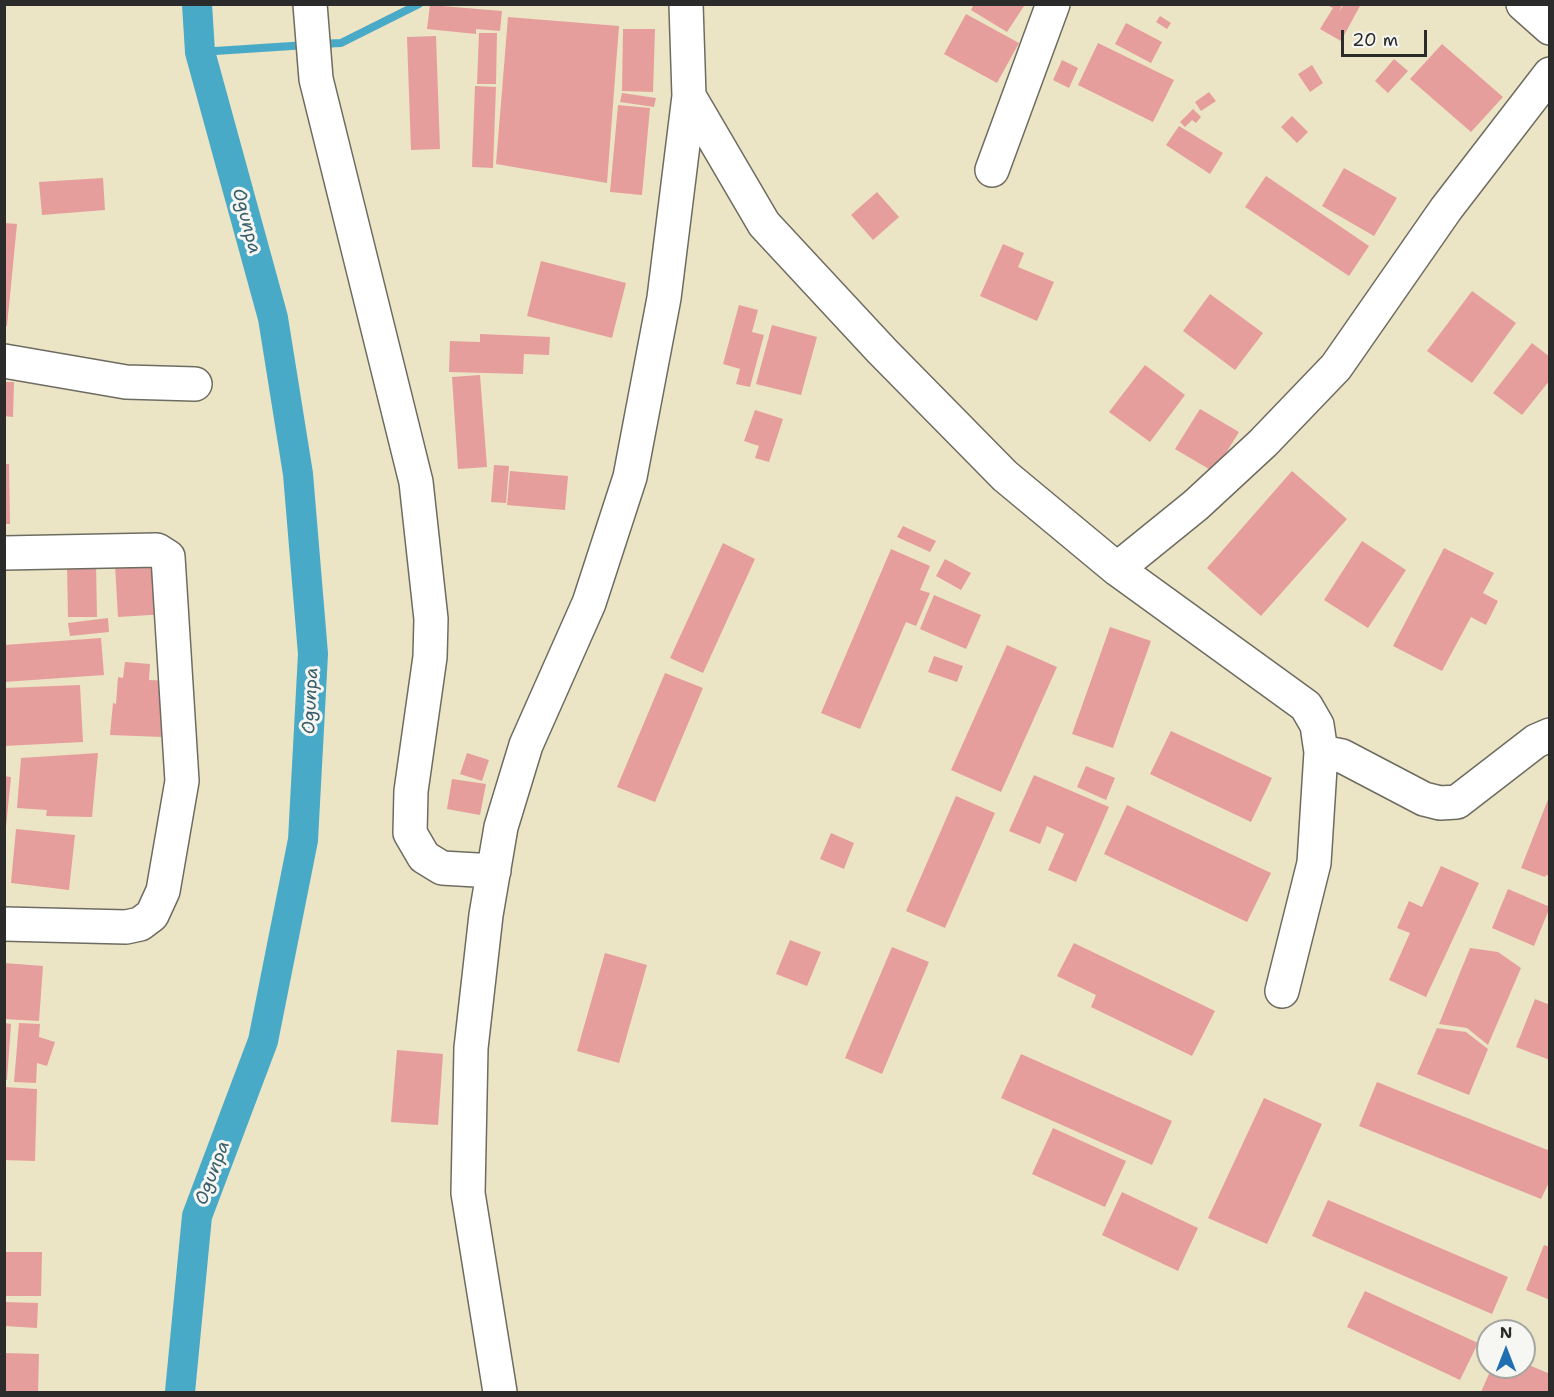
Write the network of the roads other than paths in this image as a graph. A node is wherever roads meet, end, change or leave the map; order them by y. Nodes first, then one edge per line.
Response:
1 (310, 4) edge
2 (686, 4) edge
3 (1053, 4) edge
4 (1523, 4) edge
5 (1550, 28) edge
6 (1550, 75) edge
7 (689, 96) junction
8 (992, 170) dead end
9 (4, 361) edge
10 (195, 384) dead end
11 (4, 553) edge
12 (1117, 569) junction
13 (1550, 735) edge
14 (1321, 752) junction
15 (494, 871) junction
16 (4, 924) edge
17 (1282, 992) dead end
18 (501, 1392) edge

1 - 15 street
2 - 7 street
3 - 8 street
4 - 5 street
6 - 12 street
7 - 12 street
7 - 15 street
9 - 10 street
11 - 16 street
12 - 14 street
13 - 14 street
14 - 17 street
15 - 18 street

